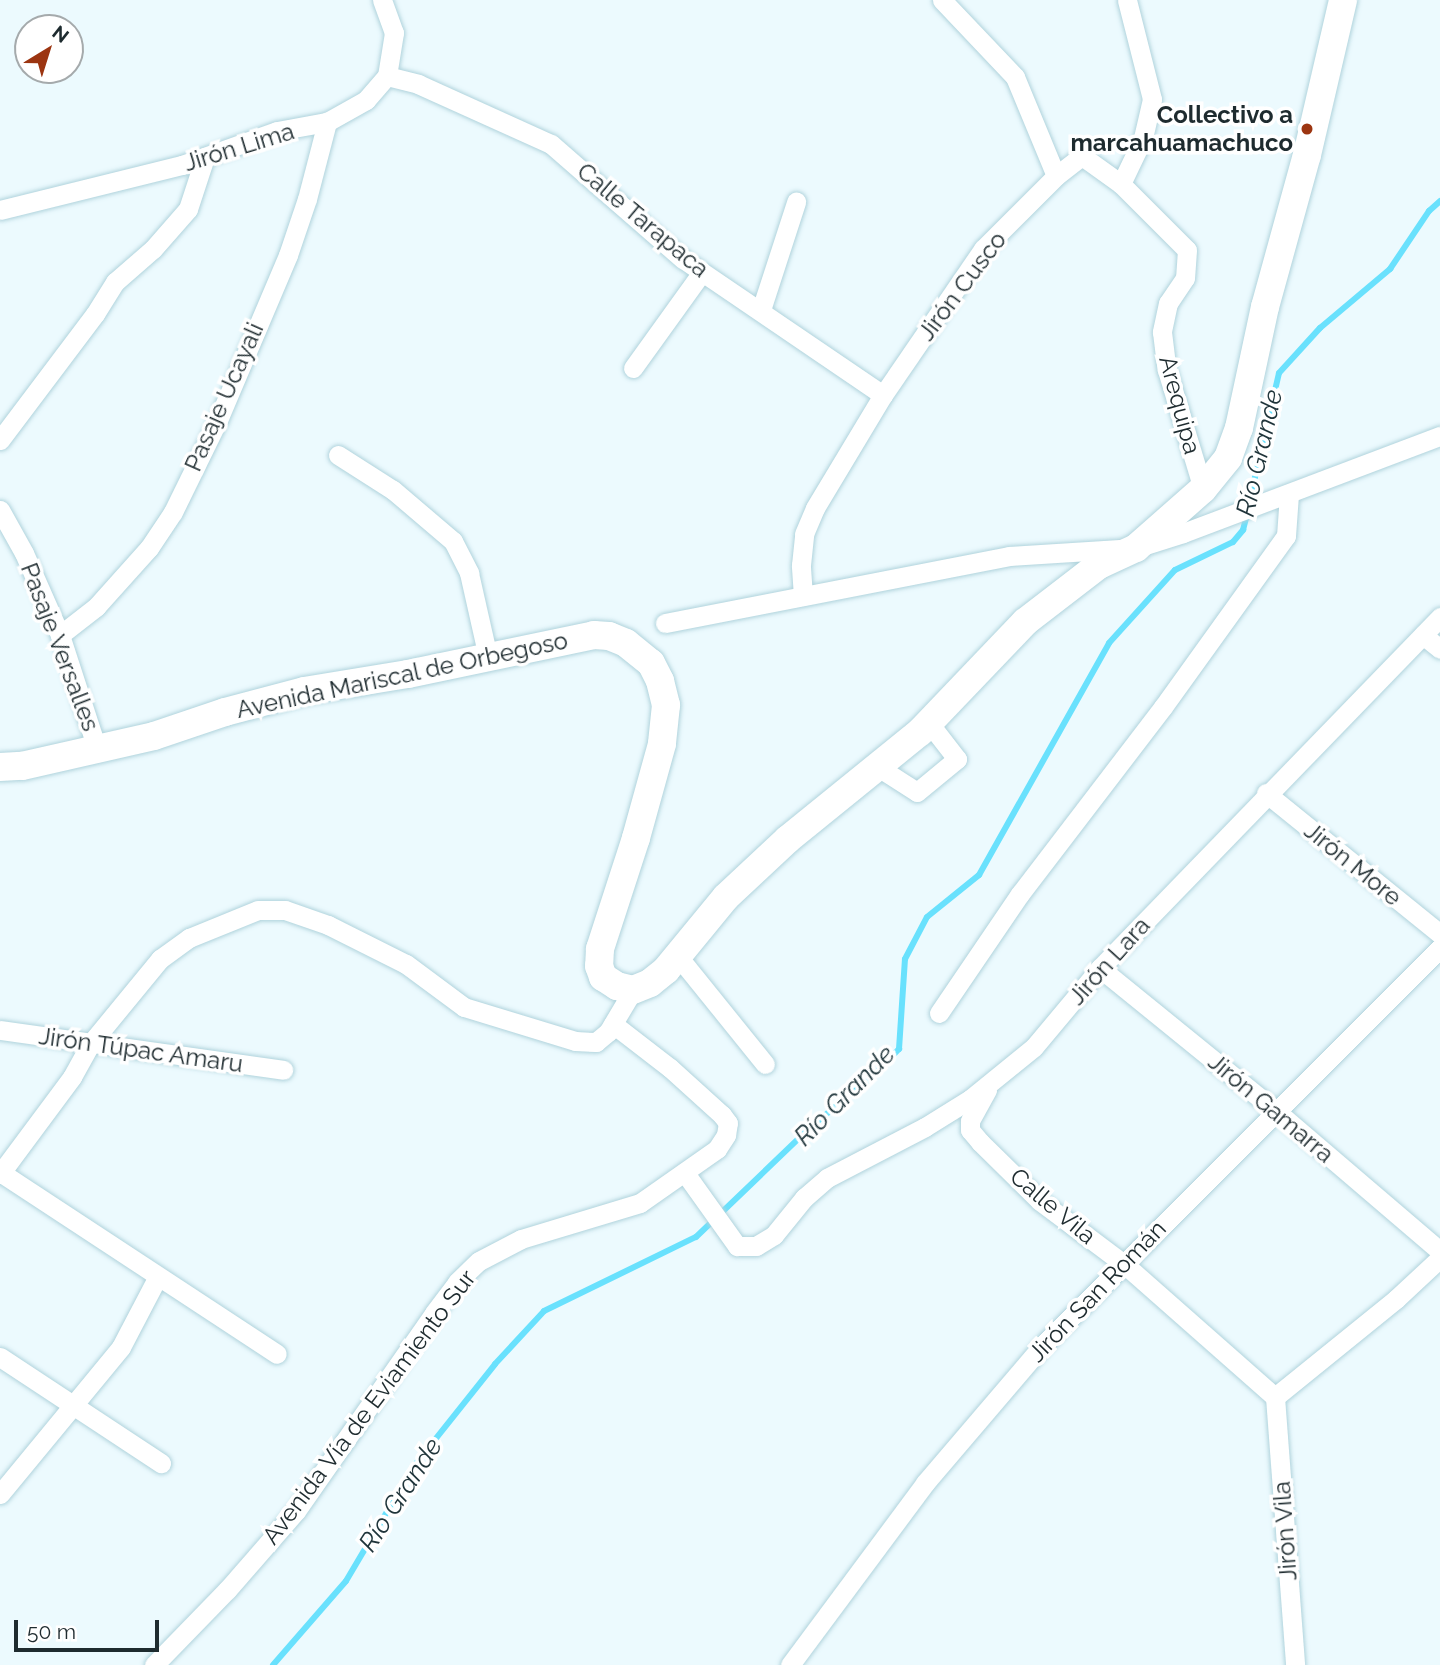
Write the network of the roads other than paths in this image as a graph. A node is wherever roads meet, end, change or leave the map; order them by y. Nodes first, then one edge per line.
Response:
1 (382, 0) edge
2 (942, 0) edge
3 (1126, 0) edge
4 (1343, 0) edge
5 (387, 76) junction
6 (327, 122) junction
7 (205, 157) junction
8 (1056, 176) junction
9 (1121, 184) junction
10 (796, 202) dead end
11 (0, 210) edge
12 (702, 272) junction
13 (761, 310) junction
14 (633, 368) dead end
15 (883, 395) junction
16 (1440, 436) edge
17 (0, 440) edge
18 (338, 455) dead end
19 (1203, 489) junction
20 (1285, 495) junction
21 (0, 510) edge
22 (1136, 548) junction
23 (803, 596) junction
24 (1440, 617) edge
25 (665, 623) dead end
26 (60, 635) junction
27 (1423, 635) junction
28 (1440, 649) edge
29 (488, 657) junction
30 (929, 723) junction
31 (97, 749) junction
32 (0, 767) edge
33 (878, 767) junction
34 (1266, 793) junction
35 (1440, 934) edge
36 (1440, 948) edge
37 (677, 956) junction
38 (1100, 968) junction
39 (633, 990) junction
40 (939, 1013) dead end
41 (613, 1024) junction
42 (0, 1030) edge
43 (91, 1042) junction
44 (765, 1064) dead end
45 (283, 1070) dead end
46 (992, 1082) junction
47 (1276, 1111) junction
48 (1, 1172) edge
49 (689, 1179) junction
50 (1440, 1251) edge
51 (1440, 1258) edge
52 (1124, 1264) junction
53 (157, 1278) junction
54 (277, 1354) dead end
55 (0, 1357) edge
56 (1275, 1397) junction
57 (71, 1405) junction
58 (161, 1463) dead end
59 (0, 1494) edge
60 (154, 1665) edge
61 (790, 1665) edge
62 (1295, 1665) edge

1 - 5 street
2 - 8 street
3 - 9 street
4 - 19 highway
5 - 6 street, Jirón Lima
5 - 12 street, Calle Tarapaca
6 - 7 street, Jirón Lima
6 - 26 street, Pasaje Ucayali
7 - 11 street, Jirón Lima
7 - 17 street
8 - 9 street, Arequipa
8 - 15 street, Jirón Cusco
9 - 19 street, Arequipa
10 - 13 street
12 - 13 street, Calle Tarapaca
12 - 14 street
13 - 15 street, Calle Tarapaca
15 - 23 street, Jirón Cusco
16 - 20 street
18 - 29 street
19 - 22 highway
20 - 22 street
20 - 40 street
21 - 26 street, Pasaje Versalles
22 - 23 street
22 - 30 highway
23 - 25 street
24 - 27 street, Jirón Lara
26 - 31 street, Pasaje Versalles
27 - 28 street
27 - 34 street, Jirón Lara
29 - 31 highway, Avenida Mariscal de Orbegoso
29 - 39 highway, Avenida Mariscal de Orbegoso
30 - 33 highway
30 - 33 street
31 - 32 highway, Avenida Mariscal de Orbegoso
33 - 37 highway
34 - 35 street, Jirón More
34 - 38 street, Jirón Lara
36 - 47 street, Jirón San Román
37 - 39 highway
37 - 44 street
38 - 46 street, Jirón Lara
38 - 47 street, Jirón Gamarra
39 - 41 street
41 - 43 street
41 - 49 street, Avenida Vía de Eviamiento Sur
42 - 43 street, Jirón Túpac Amaru
43 - 45 street, Jirón Túpac Amaru
43 - 48 street
46 - 49 street, Jirón Lara
46 - 52 street, Calle Vila
47 - 50 street, Jirón Gamarra
47 - 52 street, Jirón San Román
48 - 53 street
49 - 60 street, Avenida Vía de Eviamiento Sur
51 - 56 street
52 - 56 street, Calle Vila
52 - 61 street, Jirón San Román
53 - 54 street
53 - 57 street
55 - 57 street
56 - 62 street, Jirón Vila
57 - 58 street
57 - 59 street

